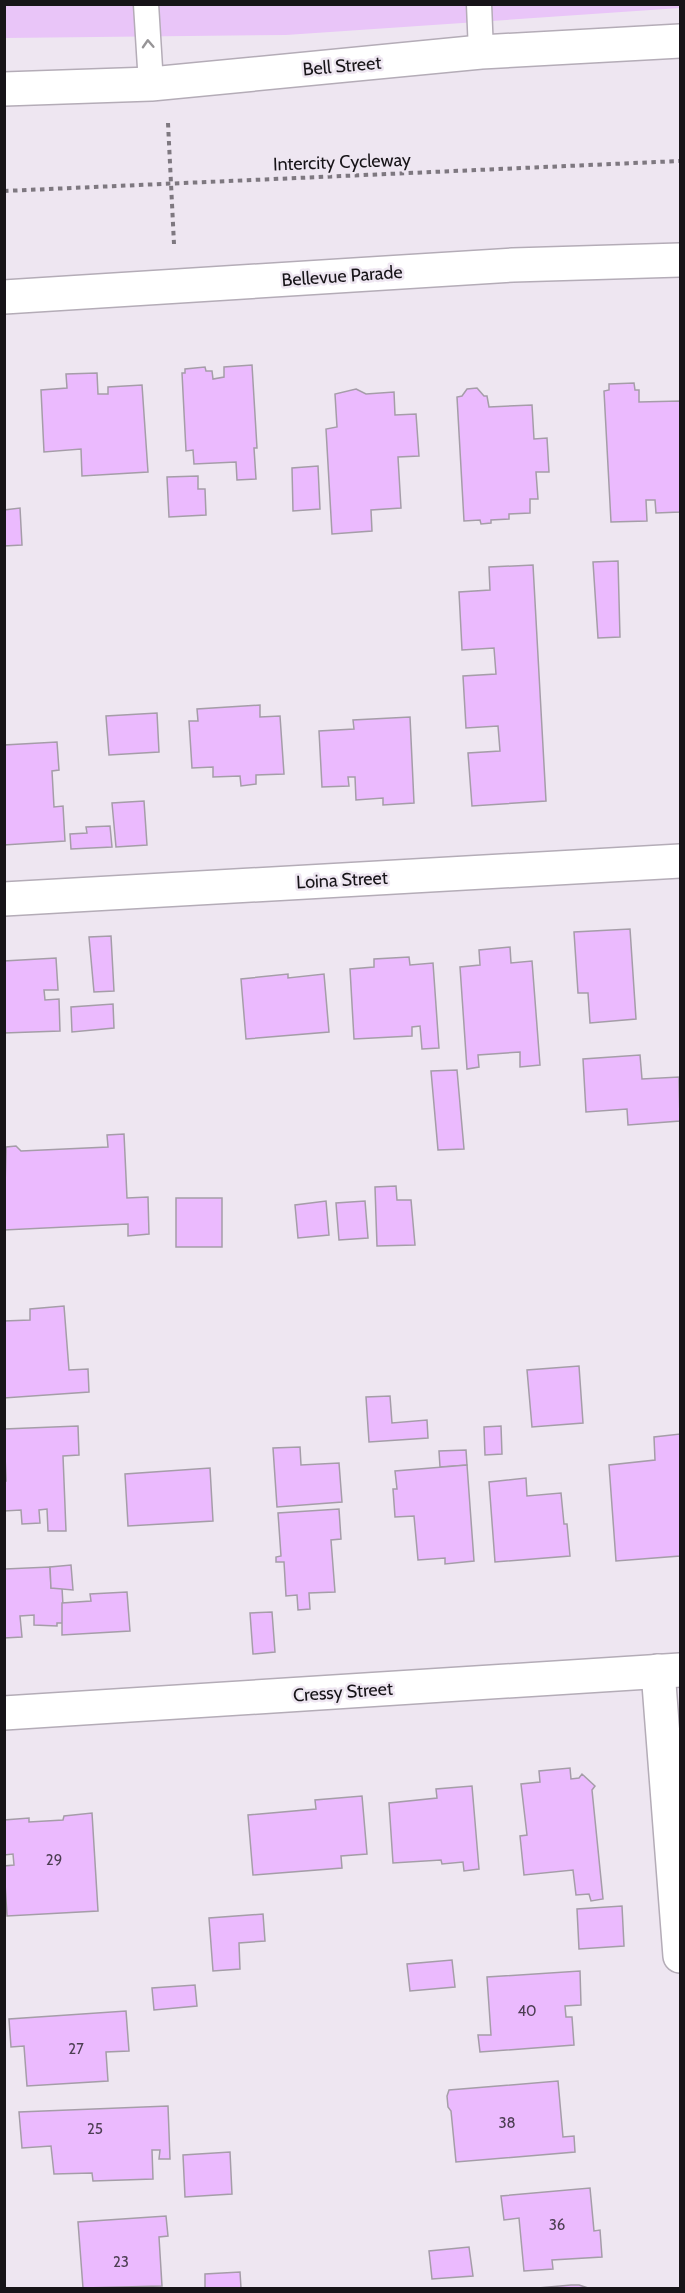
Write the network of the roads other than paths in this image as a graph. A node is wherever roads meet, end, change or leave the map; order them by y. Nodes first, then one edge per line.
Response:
1 (146, 4) edge
2 (479, 4) edge
3 (681, 41) edge
4 (481, 52) junction
5 (151, 84) junction
6 (4, 89) edge
7 (681, 260) edge
8 (4, 297) edge
9 (681, 861) edge
10 (4, 899) edge
11 (669, 1670) edge
12 (4, 1713) edge
13 (681, 1956) edge

5 -> 1 lane
2 - 4 lane
3 - 4 street, Bell Street
4 - 5 street, Bell Street
5 - 6 street, Bell Street
7 - 8 street, Bellevue Parade
9 - 10 street, Loina Street
11 - 12 street, Cressy Street
11 - 13 street

